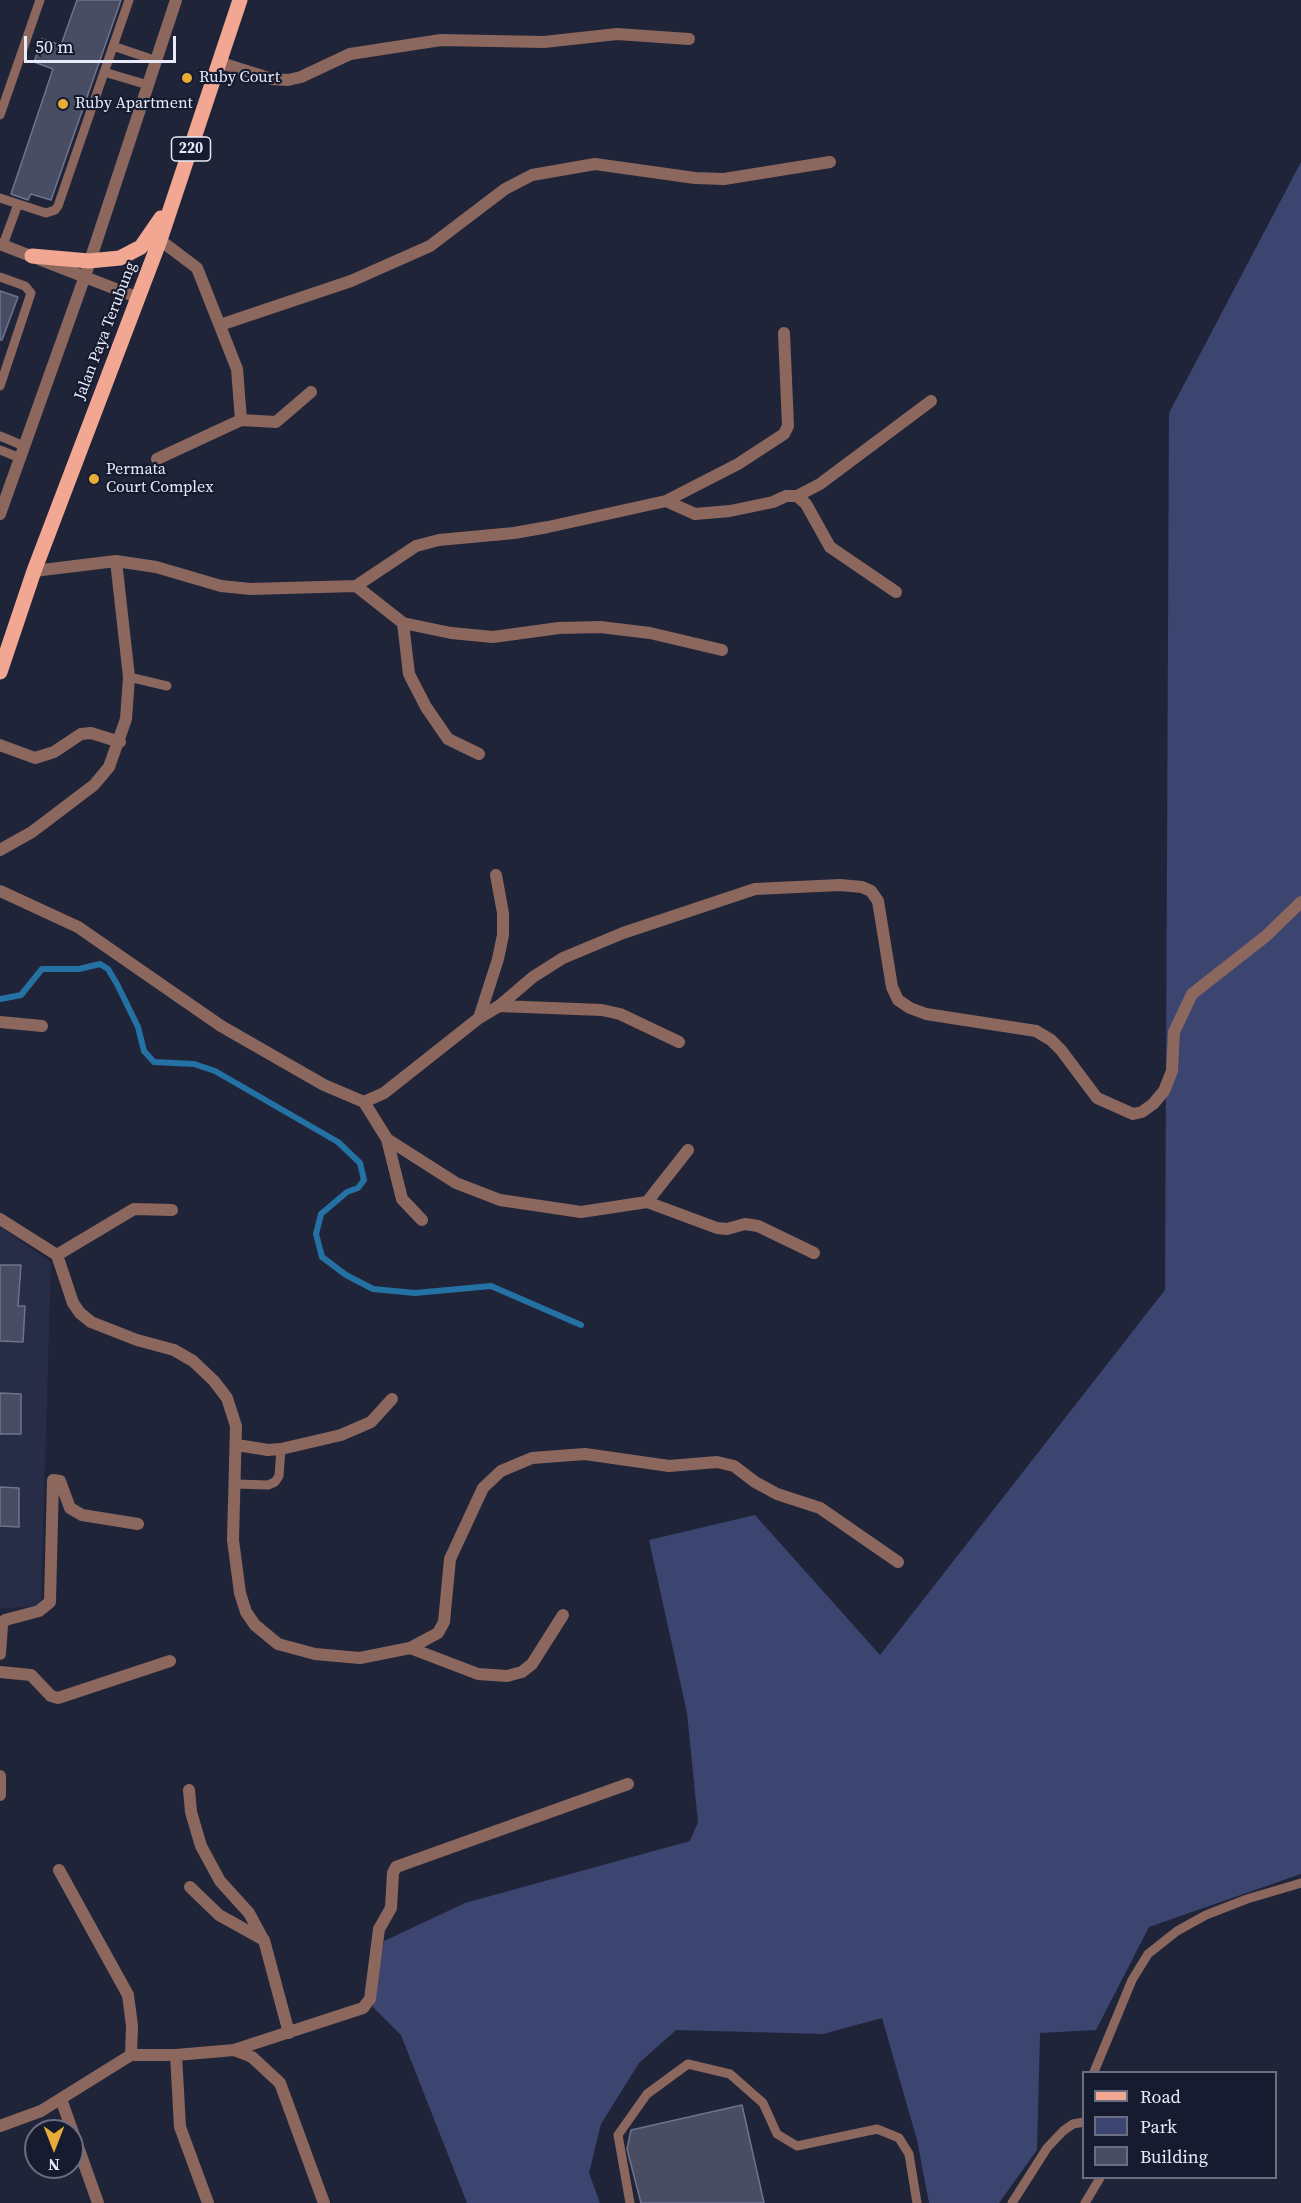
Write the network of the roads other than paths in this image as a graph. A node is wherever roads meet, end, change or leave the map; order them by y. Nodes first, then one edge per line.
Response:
1 (40, 0) edge
2 (129, 0) edge
3 (176, 0) edge
4 (240, 0) edge
5 (689, 39) dead end
6 (113, 46) junction
7 (157, 61) junction
8 (221, 63) junction
9 (104, 72) junction
10 (148, 85) junction
11 (0, 115) edge
12 (830, 162) dead end
13 (0, 198) edge
14 (174, 198) junction
15 (18, 204) junction
16 (160, 240) junction
17 (2, 244) edge
18 (32, 256) joint
19 (87, 268) junction
20 (0, 277) edge
21 (139, 298) junction
22 (220, 325) junction
23 (784, 333) dead end
24 (0, 386) edge
25 (311, 392) dead end
26 (931, 401) dead end
27 (241, 420) junction
28 (0, 436) edge
29 (24, 446) junction
30 (0, 450) edge
31 (20, 458) junction
32 (157, 459) dead end
33 (797, 496) junction
34 (666, 501) junction
35 (0, 514) edge
36 (116, 561) junction
37 (34, 571) junction
38 (356, 585) junction
39 (896, 592) dead end
40 (403, 623) junction
41 (722, 650) dead end
42 (0, 672) edge
43 (129, 677) junction
44 (167, 686) dead end
45 (120, 742) junction
46 (0, 745) edge
47 (479, 754) dead end
48 (0, 850) edge
49 (496, 875) dead end
50 (0, 891) edge
51 (1301, 902) edge
52 (499, 1006) junction
53 (479, 1018) junction
54 (0, 1022) edge
55 (42, 1026) dead end
56 (679, 1042) dead end
57 (364, 1102) junction
58 (387, 1139) junction
59 (688, 1150) dead end
60 (647, 1202) junction
61 (172, 1210) dead end
62 (0, 1219) edge
63 (422, 1220) dead end
64 (814, 1252) dead end
65 (57, 1255) junction
66 (392, 1399) dead end
67 (237, 1445) junction
68 (281, 1449) junction
69 (236, 1484) junction
70 (138, 1524) dead end
71 (898, 1562) dead end
72 (562, 1615) dead end
73 (410, 1648) junction
74 (0, 1654) edge
75 (170, 1661) dead end
76 (0, 1672) edge
77 (0, 1776) edge
78 (628, 1784) dead end
79 (189, 1790) dead end
80 (0, 1795) edge
81 (59, 1870) dead end
82 (1301, 1883) edge
83 (190, 1887) dead end
84 (264, 1940) junction
85 (289, 2033) junction
86 (234, 2050) junction
87 (131, 2055) junction
88 (176, 2055) junction
89 (1095, 2071) edge
90 (62, 2099) junction
91 (1082, 2120) edge
92 (0, 2126) edge
93 (1099, 2179) edge
94 (98, 2203) edge
95 (208, 2203) edge
96 (324, 2203) edge
97 (630, 2203) edge
98 (917, 2203) edge
99 (1012, 2203) edge
100 (1085, 2203) edge

1 - 11 lane
2 - 6 lane
3 - 7 street
4 - 8 main road, Jalan Paya Terubung / 220
5 - 8 street
6 - 7 lane
6 - 9 lane
7 - 10 street
8 - 14 main road, Jalan Paya Terubung / 220
9 - 10 lane
9 - 15 lane
10 - 19 street
12 - 22 street
13 - 15 lane
14 - 16 main road, Jalan Paya Terubung / 220
14 - 19 main road
15 - 17 lane
16 - 21 main road, Jalan Paya Terubung / 220
16 - 22 street
17 - 18 street
18 - 19 main road
19 - 21 street
19 - 29 street
20 - 24 lane
21 - 37 main road, Jalan Paya Terubung / 220
22 - 27 street
23 - 34 street
25 - 27 street
26 - 33 street
27 - 32 street
28 - 29 lane
29 - 31 street
30 - 31 lane
31 - 35 street
33 - 34 street
33 - 39 street
34 - 38 street
36 - 37 street
36 - 38 street
36 - 43 street
37 - 42 main road, Jalan Paya Terubung / 220
38 - 40 street
40 - 41 street
40 - 47 street
43 - 44 lane
43 - 45 street
45 - 46 street
45 - 48 street
49 - 53 street
50 - 57 street
51 - 52 street
52 - 53 street
52 - 56 street
53 - 57 street
54 - 55 street
57 - 58 street
58 - 60 street
58 - 63 street
59 - 60 street
60 - 64 street
61 - 65 street
62 - 65 street
65 - 67 street
66 - 68 street
67 - 68 street
67 - 69 street
68 - 69 lane
69 - 73 street
70 - 74 street
71 - 73 street
72 - 73 street
75 - 76 street
77 - 80 street
78 - 85 street
79 - 84 street
81 - 87 street
82 - 89 lane
83 - 84 street
84 - 85 street
85 - 86 street
86 - 88 street
86 - 96 street
87 - 88 street
87 - 90 street
88 - 95 street
90 - 92 street
90 - 94 street
91 - 99 lane
93 - 100 lane
97 - 98 lane

